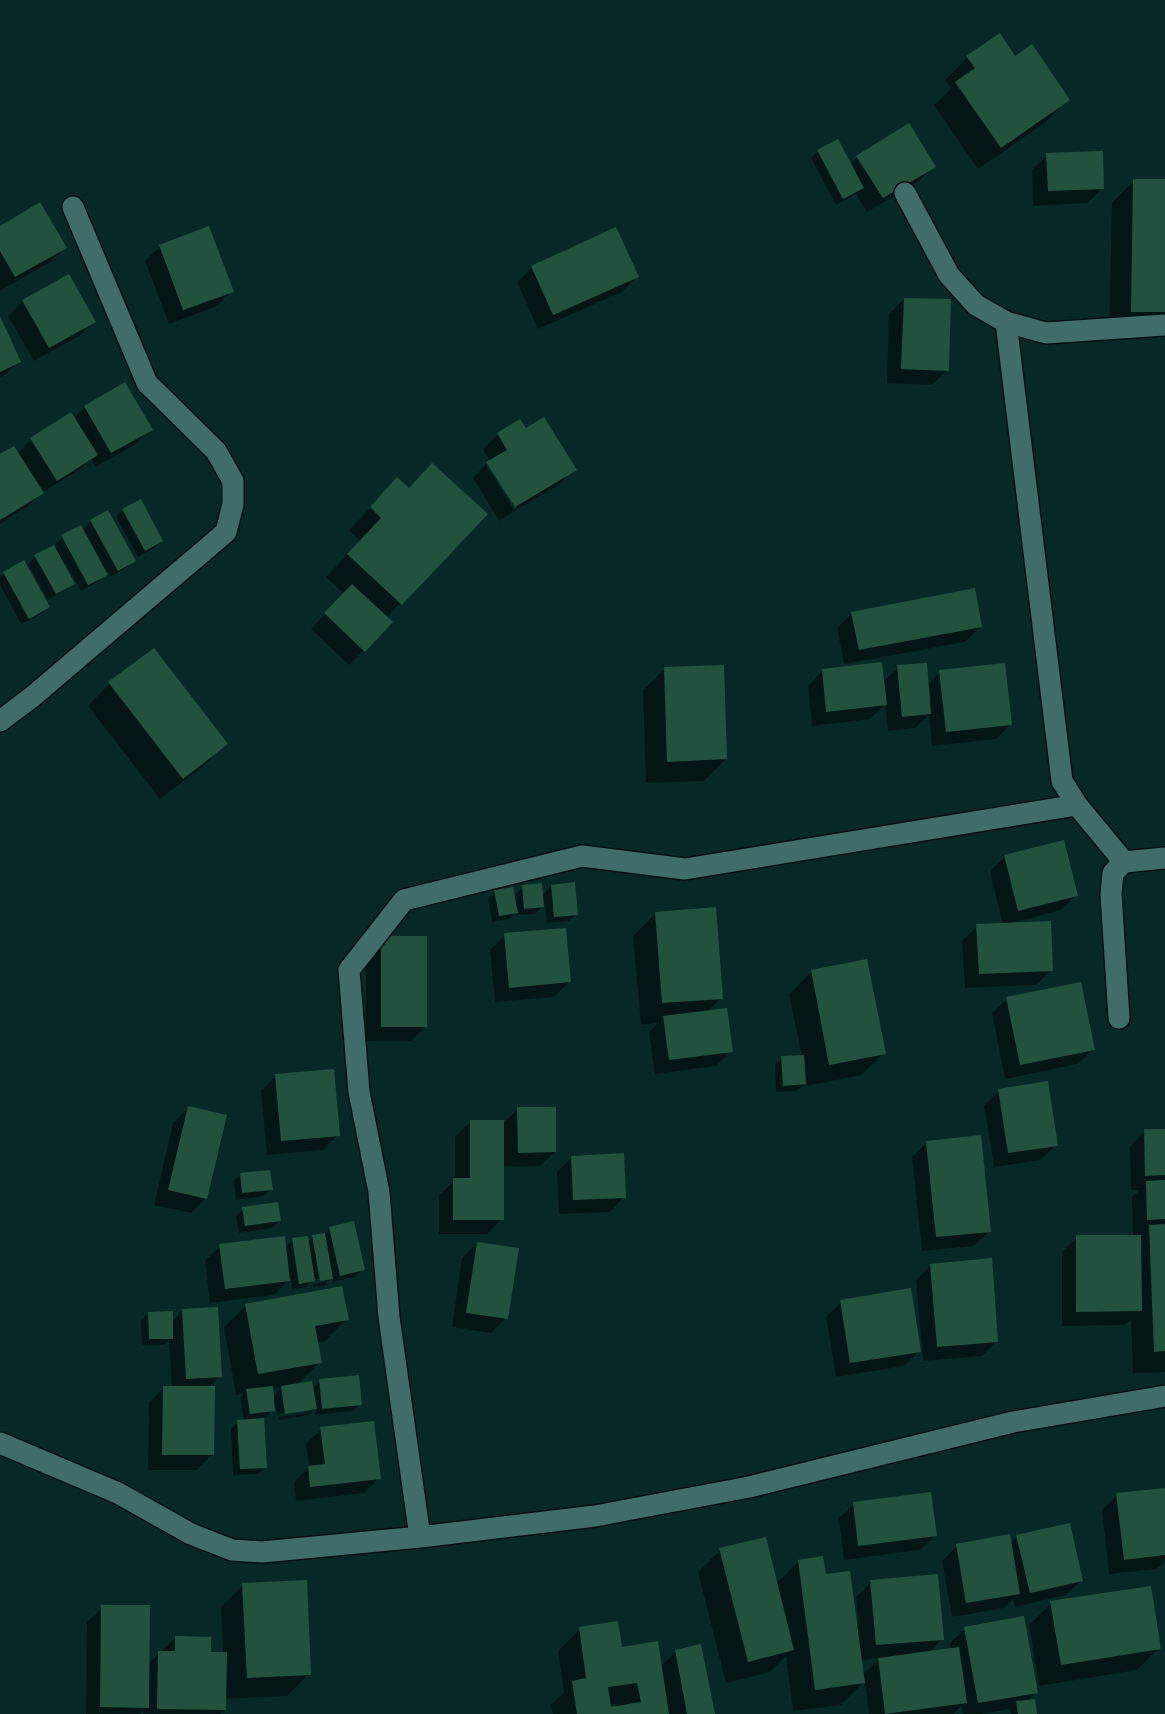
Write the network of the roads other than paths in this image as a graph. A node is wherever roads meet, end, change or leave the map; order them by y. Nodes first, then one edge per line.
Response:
1 (905, 193) dead end
2 (72, 207) dead end
3 (1006, 322) junction
4 (1165, 325) edge
5 (0, 721) edge
6 (1077, 805) junction
7 (1165, 858) edge
8 (1124, 862) junction
9 (1119, 1018) dead end
10 (1165, 1396) edge
11 (0, 1443) edge
12 (420, 1536) junction

1 - 3 street
2 - 5 street
3 - 4 street
3 - 6 street
6 - 8 street
6 - 12 street
7 - 8 street
8 - 9 street
10 - 12 street
11 - 12 street

